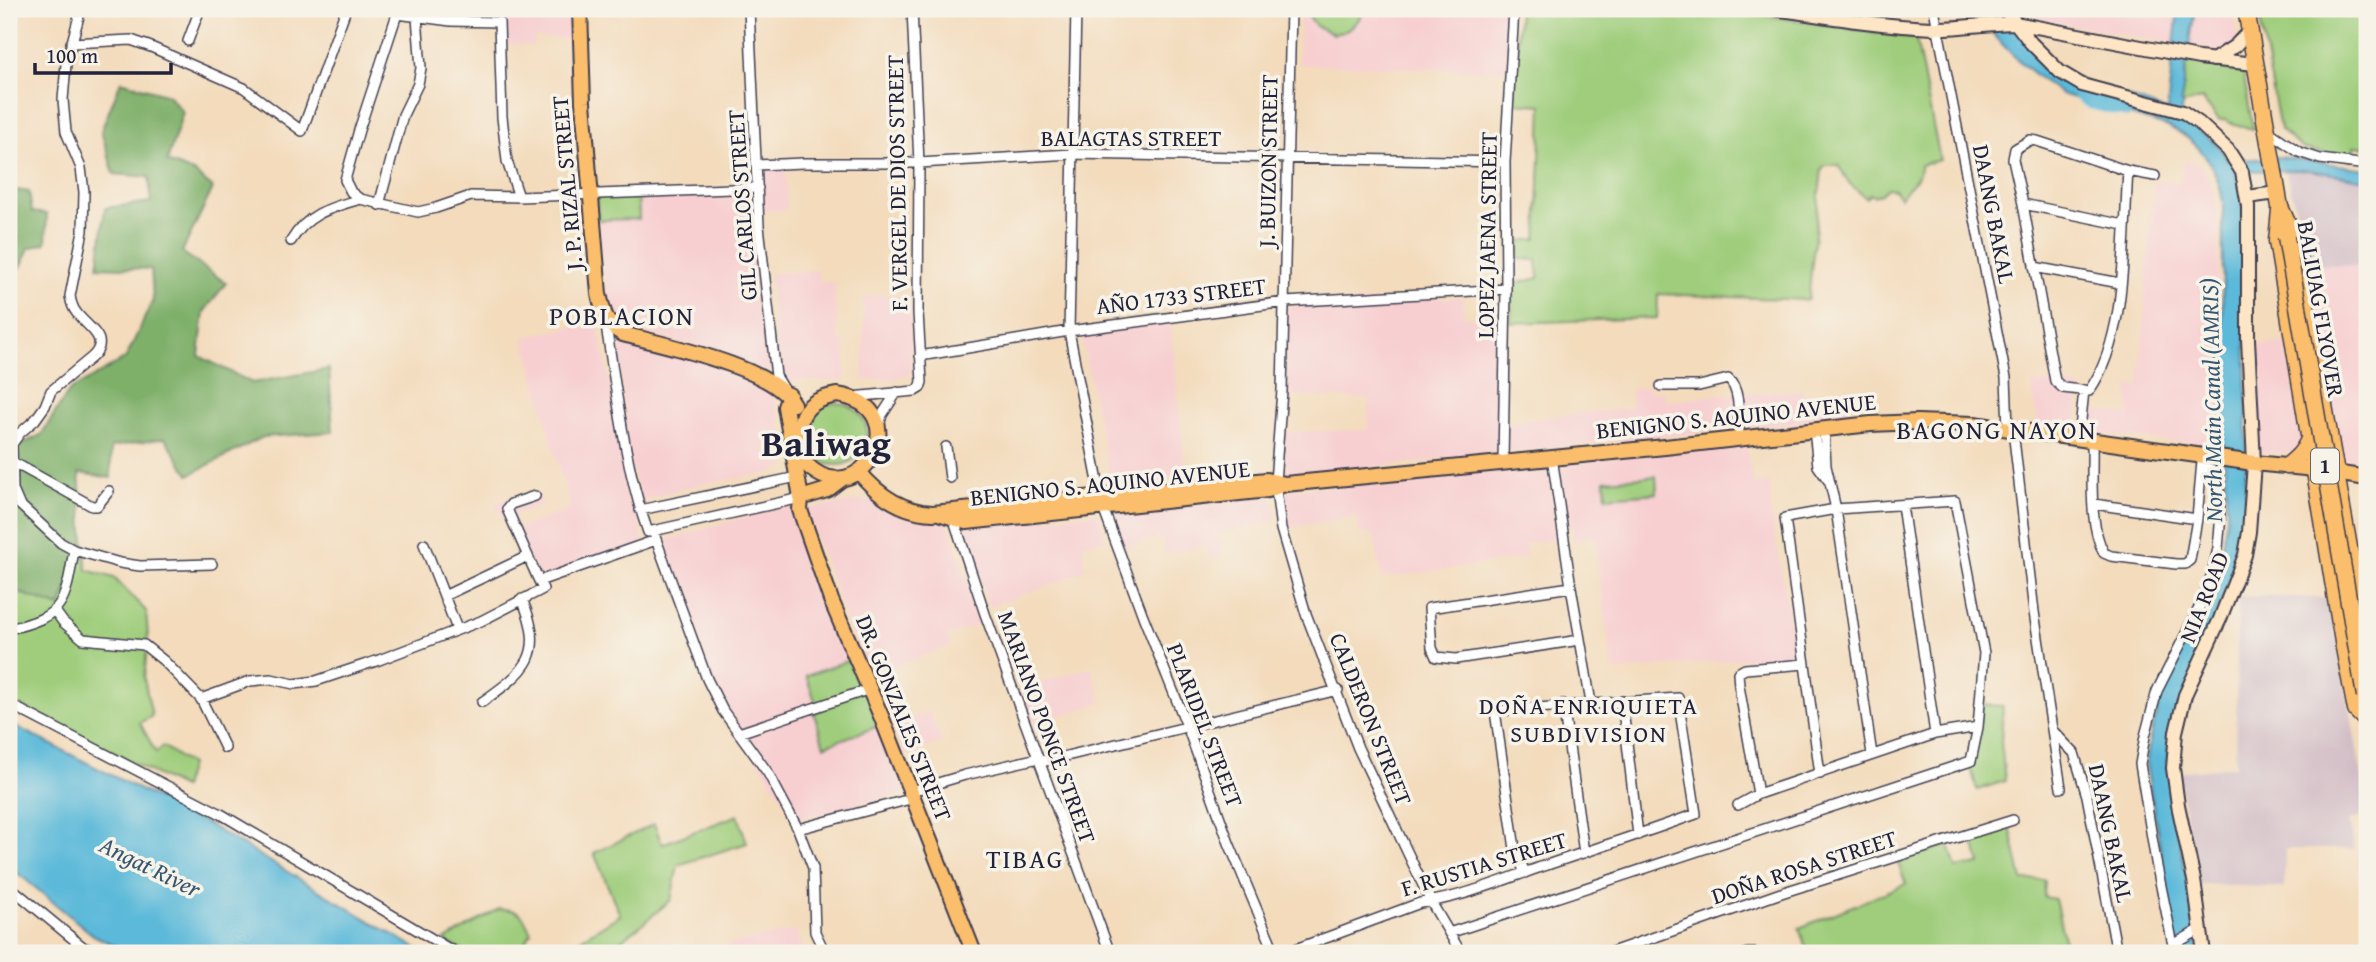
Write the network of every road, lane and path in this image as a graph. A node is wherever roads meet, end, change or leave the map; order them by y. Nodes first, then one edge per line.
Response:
1 (81, 9) edge
2 (200, 9) edge
3 (346, 9) edge
4 (580, 9) edge
5 (749, 9) edge
6 (912, 9) edge
7 (1076, 9) edge
8 (1291, 9) edge
9 (1514, 9) edge
10 (1776, 9) edge
11 (1934, 9) edge
12 (2005, 9) edge
13 (2246, 9) edge
14 (398, 11) edge
15 (417, 17) junction
16 (2009, 23) junction
17 (1938, 28) junction
18 (2249, 31) junction
19 (188, 41) dead end
20 (71, 43) junction
21 (2213, 60) junction
22 (2255, 64) junction
23 (2267, 131) junction
24 (1072, 154) junction
25 (1288, 158) junction
26 (919, 163) junction
27 (1505, 163) junction
28 (756, 165) junction
29 (2367, 165) edge
30 (2128, 171) junction
31 (2155, 176) dead end
32 (758, 188) junction
33 (590, 195) junction
34 (519, 197) junction
35 (2246, 197) junction
36 (360, 199) junction
37 (2279, 200) junction
38 (2023, 204) junction
39 (379, 205) junction
40 (2124, 225) junction
41 (291, 241) dead end
42 (2034, 267) junction
43 (2120, 284) junction
44 (1506, 289) junction
45 (1285, 302) junction
46 (604, 316) junction
47 (1069, 331) junction
48 (920, 356) junction
49 (1661, 386) dead end
50 (2084, 390) junction
51 (897, 392) junction
52 (789, 395) junction
53 (825, 397) junction
54 (850, 397) junction
55 (878, 428) junction
56 (799, 429) junction
57 (2011, 429) junction
58 (1819, 430) junction
59 (2309, 436) junction
60 (1739, 438) junction
61 (2085, 440) junction
62 (946, 447) dead end
63 (1552, 457) junction
64 (2207, 459) junction
65 (11, 461) junction
66 (1503, 462) junction
67 (2251, 462) junction
68 (2287, 466) junction
69 (2315, 469) junction
70 (859, 472) junction
71 (2335, 473) junction
72 (797, 477) junction
73 (844, 478) junction
74 (950, 478) dead end
75 (2367, 478) edge
76 (1278, 485) junction
77 (109, 491) dead end
78 (535, 496) dead end
79 (801, 498) junction
80 (1103, 502) junction
81 (2094, 504) junction
82 (1902, 505) junction
83 (1836, 509) junction
84 (640, 510) junction
85 (948, 514) junction
86 (2197, 519) junction
87 (653, 535) junction
88 (424, 544) dead end
89 (74, 550) junction
90 (528, 556) junction
91 (212, 564) dead end
92 (539, 580) junction
93 (1571, 587) junction
94 (444, 596) junction
95 (522, 599) junction
96 (55, 611) junction
97 (9, 629) edge
98 (457, 629) junction
99 (1580, 640) junction
100 (2367, 650) edge
101 (1805, 664) junction
102 (870, 689) junction
103 (1338, 690) junction
104 (201, 699) junction
105 (1622, 701) junction
106 (2366, 701) edge
107 (482, 702) dead end
108 (1591, 703) junction
109 (9, 704) edge
110 (1563, 705) junction
111 (2367, 721) edge
112 (1187, 726) junction
113 (1978, 727) junction
114 (2051, 729) junction
115 (739, 733) junction
116 (1935, 734) junction
117 (225, 748) dead end
118 (1872, 755) junction
119 (1040, 760) junction
120 (1821, 774) junction
121 (2061, 789) dead end
122 (1758, 794) junction
123 (912, 795) junction
124 (1738, 804) dead end
125 (2013, 820) dead end
126 (798, 830) junction
127 (1638, 835) junction
128 (1584, 853) junction
129 (1525, 873) junction
130 (9, 886) edge
131 (1430, 902) junction
132 (2196, 931) junction
133 (1449, 933) junction
134 (2176, 946) edge
135 (99, 953) edge
136 (456, 953) edge
137 (825, 953) edge
138 (974, 953) edge
139 (1110, 953) edge
140 (1275, 953) edge
141 (1285, 953) edge
142 (1461, 953) edge
143 (1609, 953) edge
144 (1747, 953) edge
145 (1755, 953) edge
146 (2117, 953) edge
147 (2204, 953) edge

1 - 20 street
2 - 19 street
3 - 20 street
4 - 33 main road, J. P. RIZAL STREET
5 - 28 street, GIL CARLOS STREET
6 - 26 street, F. VERGEL DE DIOS STREET
7 - 24 street, PLARIDEL STREET
8 - 25 street, J. BUIZON STREET
9 - 27 street, LOPEZ JAENA STREET
10 - 17 street
11 - 17 street, DAANG BAKAL
12 - 16 street, NIA ROAD
13 - 18 highway, 1
14 - 15 street
14 - 36 street
15 - 34 street
15 - 39 street
16 - 17 street
16 - 21 street
16 - 35 street, NIA ROAD
17 - 57 street, DAANG BAKAL
18 - 21 street
18 - 22 highway, 1
20 - 65 street
21 - 22 street
22 - 23 highway, 1
23 - 29 street
23 - 37 highway, 1
24 - 25 street, BALAGTAS STREET
24 - 26 street, BALAGTAS STREET
24 - 47 street, PLARIDEL STREET
25 - 27 street, BALAGTAS STREET
25 - 45 street, J. BUIZON STREET
26 - 28 street, BALAGTAS STREET
26 - 48 street, F. VERGEL DE DIOS STREET
27 - 44 street, LOPEZ JAENA STREET
28 - 32 street, GIL CARLOS STREET
30 - 31 street
30 - 38 street
30 - 40 street
32 - 33 street
32 - 52 street, GIL CARLOS STREET
33 - 34 street
33 - 46 main road, J. P. RIZAL STREET
34 - 39 street
35 - 37 street
35 - 67 street, NIA ROAD
36 - 39 street
36 - 41 street
37 - 59 highway, 1
37 - 71 highway, 1
37 - 106 highway, BALIUAG FLYOVER / 1, bridge
38 - 40 street
38 - 42 street
40 - 43 street
42 - 43 street
42 - 50 street
43 - 50 street
44 - 45 street, AÑO 1733 STREET
44 - 66 street, LOPEZ JAENA STREET
45 - 47 street, AÑO 1733 STREET
45 - 76 street, J. BUIZON STREET
46 - 52 main road
46 - 84 street
47 - 48 street, AÑO 1733 STREET
47 - 80 street, PLARIDEL STREET
48 - 51 street
49 - 60 street
50 - 61 street
51 - 54 street
51 - 55 street
52 - 53 main road
52 - 56 main road
52 - 72 main road, DR. GONZALES STREET
53 - 54 main road
53 - 56 main road
54 - 55 main road
55 - 70 main road
56 - 73 main road
57 - 58 main road, BENIGNO S. AQUINO AVENUE
57 - 61 main road, BENIGNO S. AQUINO AVENUE
57 - 114 street, DAANG BAKAL
58 - 60 main road, BENIGNO S. AQUINO AVENUE
58 - 83 street
59 - 68 highway
59 - 69 highway, 1
60 - 63 main road, BENIGNO S. AQUINO AVENUE
61 - 64 main road, BENIGNO S. AQUINO AVENUE
61 - 81 street
62 - 74 street
63 - 66 main road, BENIGNO S. AQUINO AVENUE
63 - 93 street
64 - 67 main road, BENIGNO S. AQUINO AVENUE
64 - 86 street
64 - 134 street
65 - 77 street
65 - 89 street
66 - 76 main road, BENIGNO S. AQUINO AVENUE
67 - 68 main road, BENIGNO S. AQUINO AVENUE
67 - 132 street, NIA ROAD
68 - 69 main road, BENIGNO S. AQUINO AVENUE
69 - 111 highway, 1
70 - 73 main road
70 - 85 main road, BENIGNO S. AQUINO AVENUE
71 - 75 main road
71 - 100 highway, 1
72 - 79 main road, DR. GONZALES STREET
72 - 84 street
73 - 79 main road
76 - 80 main road, BENIGNO S. AQUINO AVENUE
76 - 103 street, CALDERON STREET
78 - 90 street
79 - 87 street
79 - 102 main road, DR. GONZALES STREET
80 - 85 main road, BENIGNO S. AQUINO AVENUE
80 - 112 street, PLARIDEL STREET
81 - 86 street
81 - 86 street
82 - 83 street
82 - 113 street
82 - 116 street
83 - 101 street
83 - 118 street
84 - 87 street
85 - 119 street, MARIANO PONCE STREET
87 - 92 street
87 - 115 street
88 - 94 street
89 - 91 street
89 - 96 street
90 - 92 street
90 - 94 street
92 - 95 street
93 - 99 street
93 - 99 street
94 - 98 street
95 - 98 street
95 - 107 street
96 - 97 street
96 - 104 street
98 - 104 street
99 - 108 street
101 - 120 street
101 - 122 street
102 - 115 street
102 - 123 main road, DR. GONZALES STREET
103 - 112 street
103 - 131 street, CALDERON STREET
104 - 117 street
105 - 108 street
105 - 127 street
105 - 127 street, F. RUSTIA STREET
108 - 110 street
109 - 136 street
110 - 128 street
110 - 129 street
112 - 119 street
112 - 140 street, PLARIDEL STREET
113 - 116 street
113 - 133 street
114 - 121 street, DAANG BAKAL
114 - 146 street, DAANG BAKAL
115 - 126 street
116 - 118 street
118 - 120 street
119 - 123 street
119 - 139 street, MARIANO PONCE STREET
120 - 122 street
122 - 124 street
123 - 126 street
123 - 138 main road, DR. GONZALES STREET
125 - 143 street, DOÑA ROSA STREET
126 - 137 street
127 - 128 street, F. RUSTIA STREET
128 - 129 street, F. RUSTIA STREET
129 - 131 street, F. RUSTIA STREET
130 - 135 street
131 - 133 street, CALDERON STREET
131 - 141 street, F. RUSTIA STREET
132 - 134 street
132 - 147 street, NIA ROAD
133 - 142 street, CALDERON STREET
144 - 145 street

